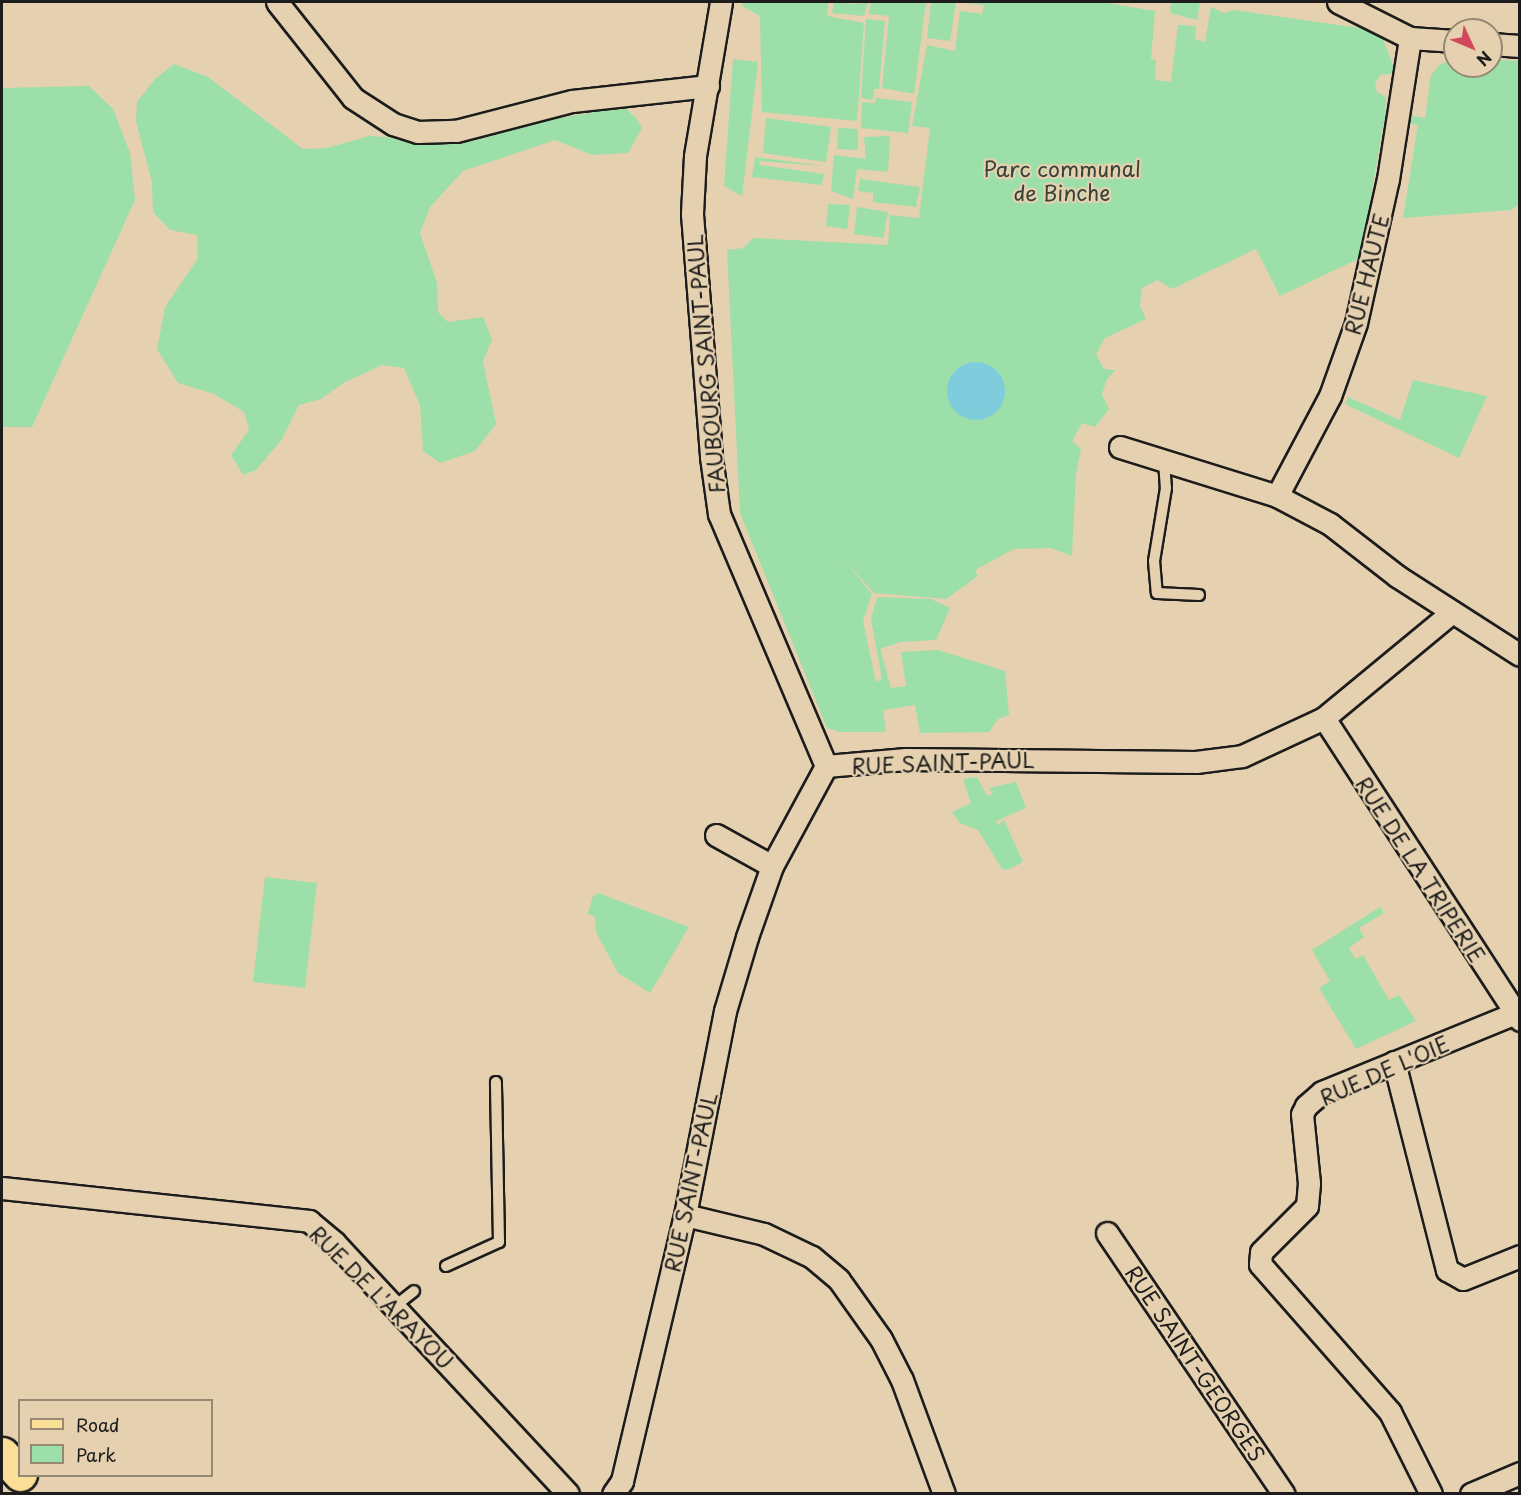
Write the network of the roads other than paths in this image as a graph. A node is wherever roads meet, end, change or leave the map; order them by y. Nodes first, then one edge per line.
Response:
1 (278, 2) edge
2 (721, 2) edge
3 (1338, 2) edge
4 (1410, 38) junction
5 (1443, 40) edge
6 (1503, 45) edge
7 (1520, 46) edge
8 (708, 86) junction
9 (1120, 447) dead end
10 (1164, 461) junction
11 (1277, 496) junction
12 (1199, 595) dead end
13 (1452, 612) junction
14 (1520, 655) edge
15 (1324, 718) junction
16 (826, 766) junction
17 (716, 835) dead end
18 (772, 866) junction
19 (1519, 1015) edge
20 (1394, 1062) junction
21 (496, 1082) dead end
22 (2, 1188) edge
23 (684, 1215) junction
24 (1107, 1233) dead end
25 (1520, 1256) edge
26 (446, 1266) dead end
27 (414, 1291) dead end
28 (395, 1306) junction
29 (2, 1454) edge
30 (18, 1473) edge
31 (1520, 1473) edge
32 (22, 1477) edge
33 (37, 1494) edge
34 (568, 1494) edge
35 (613, 1494) edge
36 (944, 1494) edge
37 (1284, 1494) edge
38 (1431, 1494) edge
39 (1471, 1494) edge

1 - 8 street
2 - 8 street, FAUBOURG SAINT-PAUL
3 - 4 street
4 - 5 street
4 - 11 street, RUE HAUTE
6 - 7 street
8 - 16 street, FAUBOURG SAINT-PAUL
9 - 10 street
10 - 11 street
10 - 12 lane
11 - 13 street
13 - 14 street
13 - 15 street, RUE SAINT-PAUL
15 - 16 street, RUE SAINT-PAUL
15 - 19 street, RUE DE LA TRIPERIE
16 - 18 street, RUE SAINT-PAUL
17 - 18 street
18 - 23 street, RUE SAINT-PAUL
19 - 20 street, RUE DE L'OIE
20 - 25 street
20 - 38 street, RUE DE L'OIE
21 - 26 lane
22 - 28 street, RUE DE L'ARAYOU
23 - 35 street, RUE SAINT-PAUL
23 - 36 street
24 - 37 street, RUE SAINT-GEORGES
27 - 28 lane
28 - 34 street, RUE DE L'ARAYOU
29 - 30 main road
31 - 39 street
32 - 33 main road

